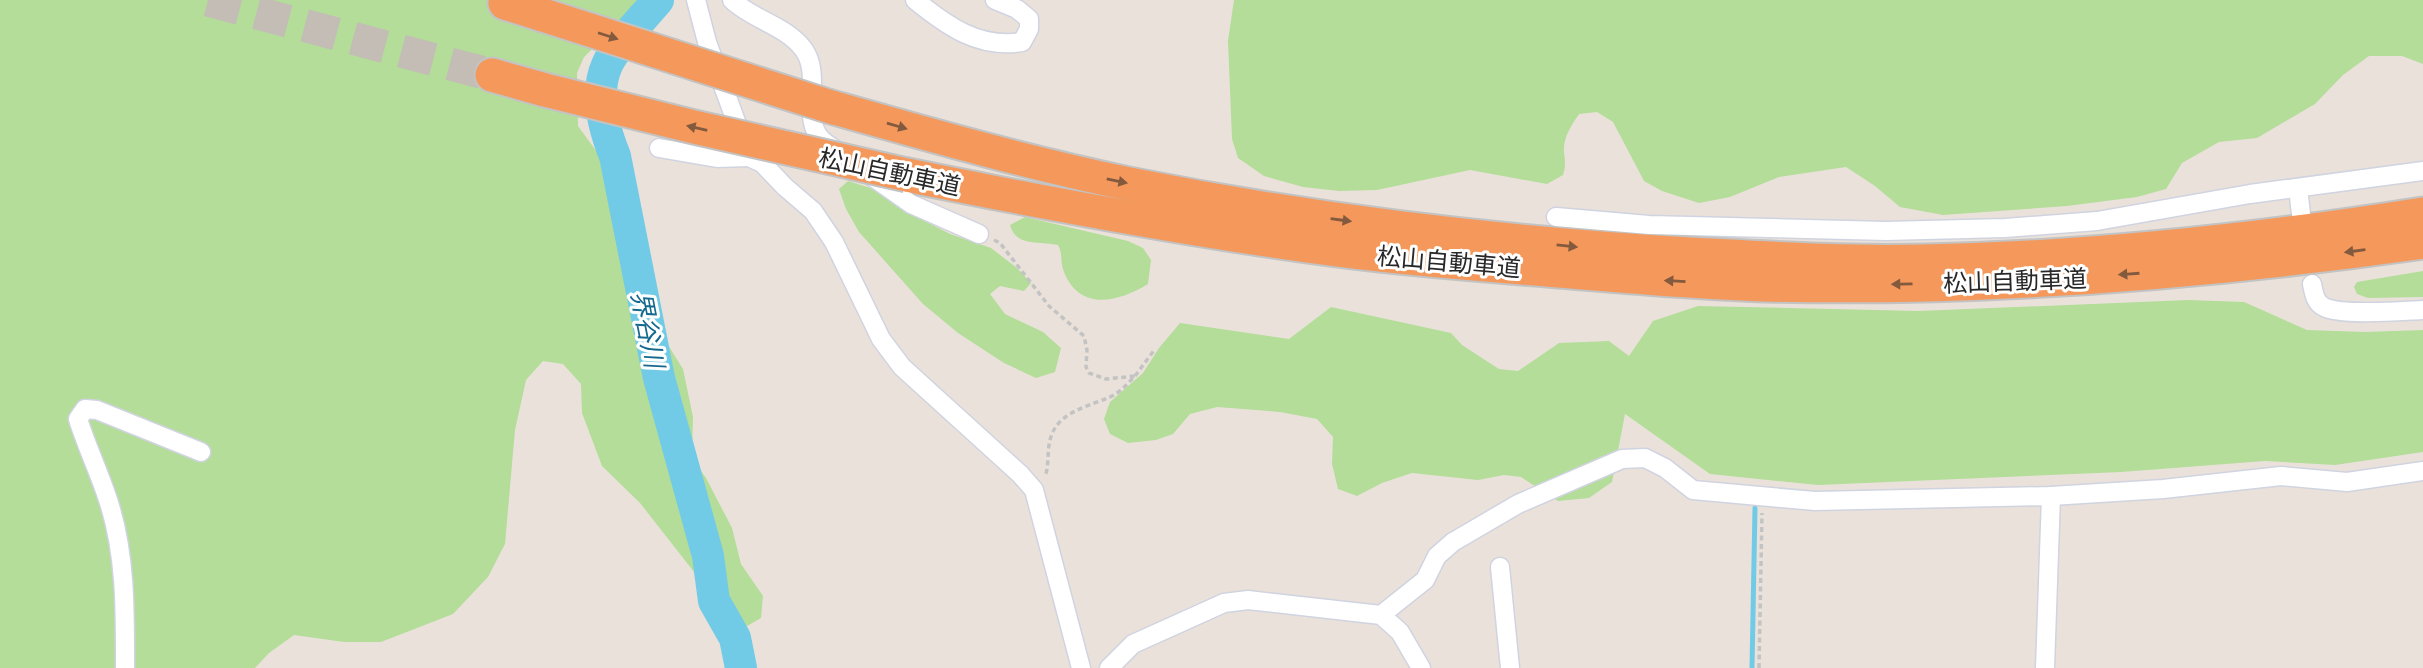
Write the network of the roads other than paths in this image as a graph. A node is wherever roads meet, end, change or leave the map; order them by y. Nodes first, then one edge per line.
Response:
1 (696, 0) edge
2 (732, 0) edge
3 (915, 0) edge
4 (995, 0) edge
5 (505, 3) dead end
6 (492, 75) tunnel mouth
7 (660, 148) dead end
8 (750, 157) junction
9 (2423, 171) edge
10 (2298, 188) junction
11 (2301, 214) dead end
12 (2423, 214) edge
13 (1556, 217) dead end
14 (979, 234) road end
15 (2423, 242) edge
16 (2312, 284) dead end
17 (2423, 310) edge
18 (201, 452) dead end
19 (2423, 471) edge
20 (2051, 496) junction
21 (1500, 567) dead end
22 (1381, 615) junction
23 (125, 668) edge
24 (1081, 668) edge
25 (1109, 668) edge
26 (1421, 668) edge
27 (1510, 668) edge
28 (2045, 668) edge

1 - 8 street
2 - 14 street
3 - 4 street
5 -> 12 highway, 松山自動車道, bridge
15 -> 6 highway, 松山自動車道, bridge
7 - 8 street
8 - 24 street
9 - 10 street
10 - 11 street
10 - 13 street
16 - 17 street
18 - 23 street
19 - 20 street
20 - 22 street
20 - 28 street
21 - 27 street
22 - 25 street
22 - 26 street

